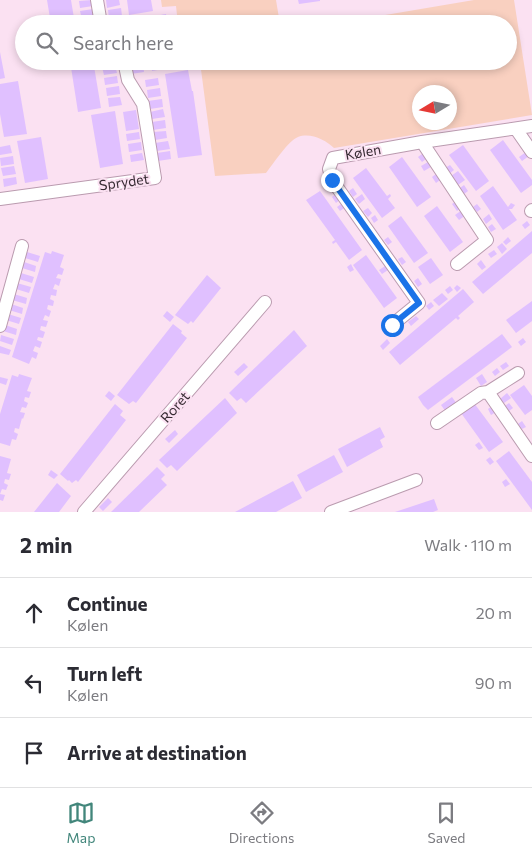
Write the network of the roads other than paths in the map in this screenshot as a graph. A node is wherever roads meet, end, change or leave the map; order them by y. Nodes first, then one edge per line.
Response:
1 (97, 0) edge
2 (100, 15) edge
3 (126, 70) edge
4 (532, 126) edge
5 (516, 128) junction
6 (422, 142) junction
7 (532, 152) edge
8 (0, 198) edge
9 (22, 246) dead end
10 (457, 264) dead end
11 (265, 302) dead end
12 (392, 325) dead end
13 (0, 326) edge
14 (518, 372) dead end
15 (488, 392) junction
16 (438, 423) dead end
17 (532, 456) edge
18 (416, 480) dead end
19 (84, 512) edge
20 (331, 512) edge

1 - 2 street
3 - 8 street, Sprydet
4 - 5 street, Kølen
5 - 6 street, Kølen
5 - 7 street
6 - 10 street
6 - 12 street, Kølen
9 - 13 street
11 - 19 street, Roret
14 - 15 street
15 - 16 street
15 - 17 street
18 - 20 street

